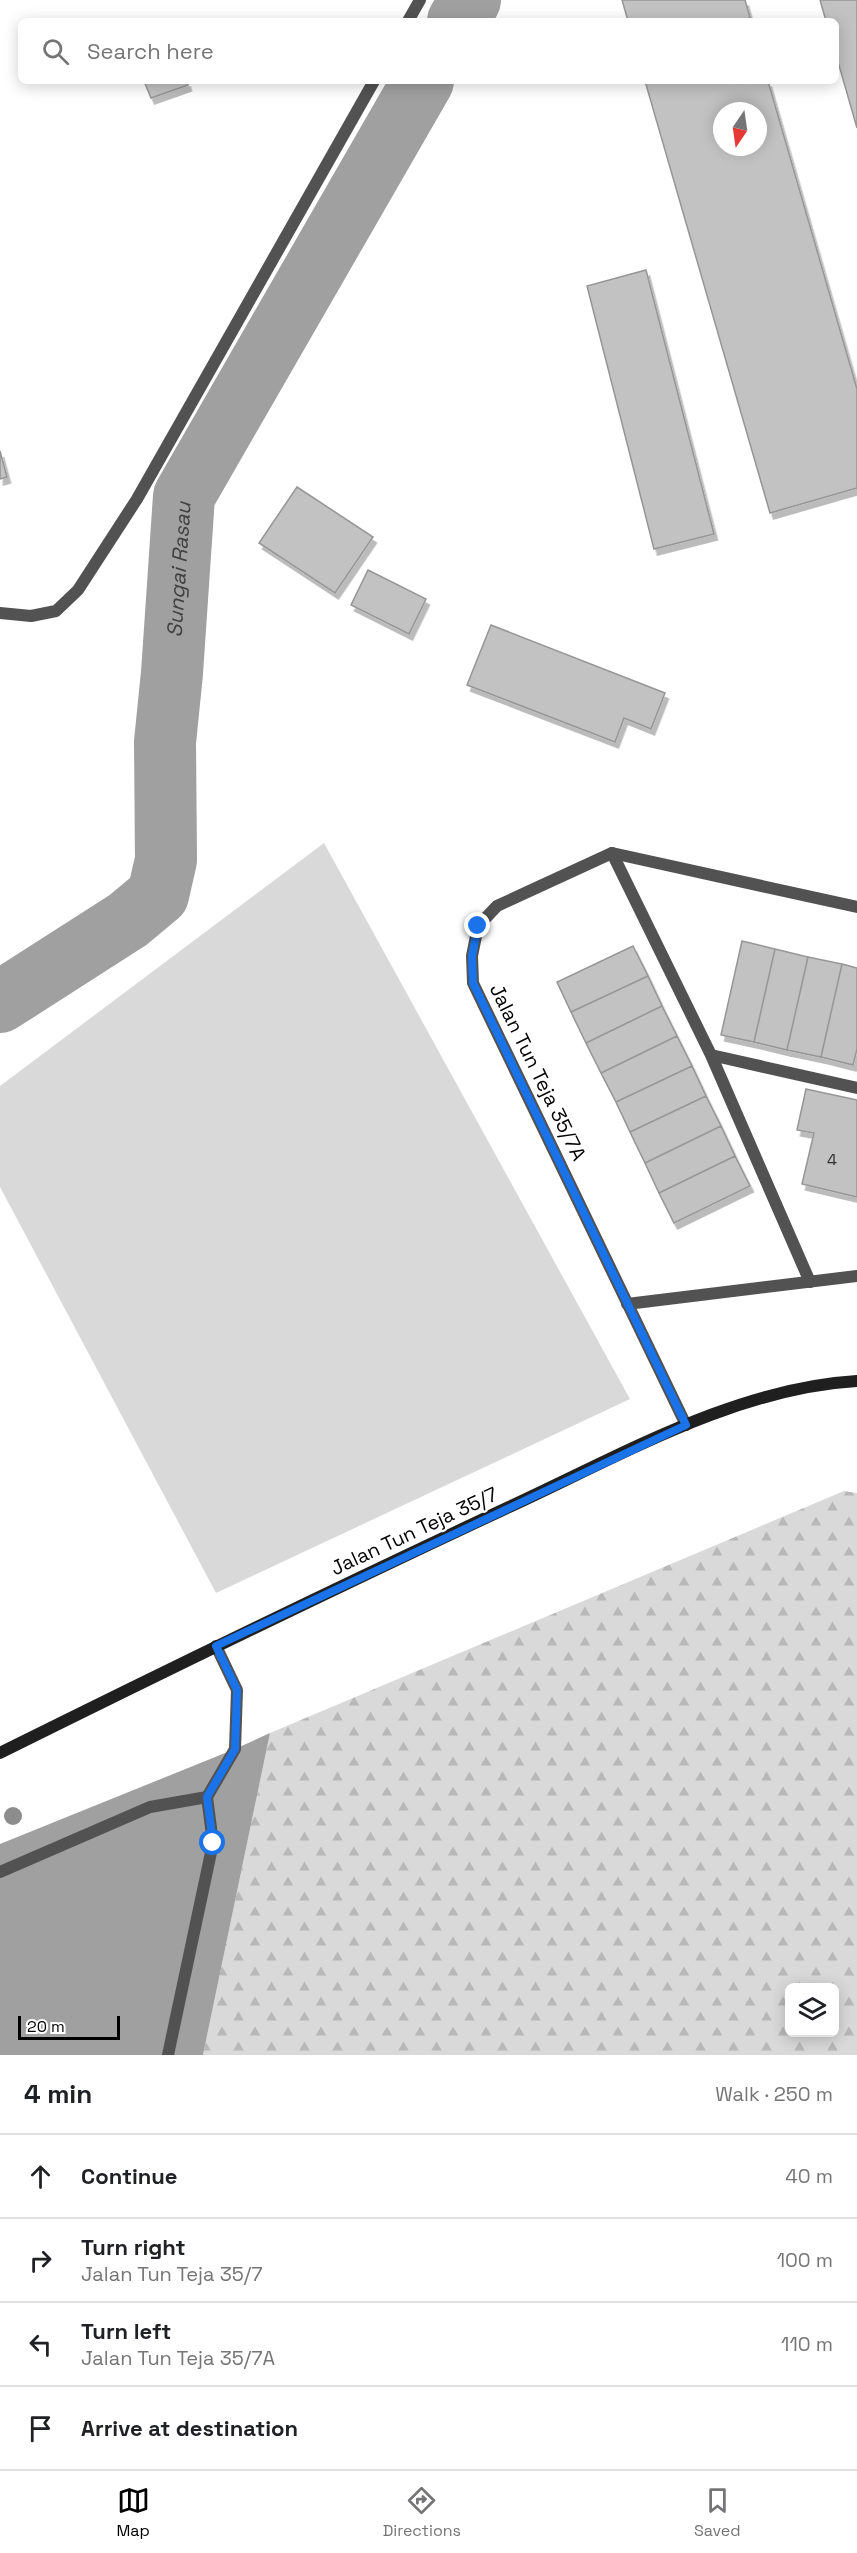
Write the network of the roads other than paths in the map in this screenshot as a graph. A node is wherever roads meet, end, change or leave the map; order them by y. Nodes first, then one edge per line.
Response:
1 (420, 0) edge
2 (410, 18) edge
3 (372, 84) edge
4 (0, 613) edge
5 (612, 853) junction
6 (857, 908) edge
7 (711, 1054) junction
8 (857, 1088) edge
9 (857, 1276) edge
10 (810, 1282) junction
11 (627, 1304) junction
12 (857, 1381) edge
13 (686, 1425) junction
14 (216, 1646) junction
15 (0, 1753) edge
16 (207, 1797) junction
17 (0, 1872) edge
18 (168, 2055) edge

1 - 2 street
3 - 4 street
5 - 6 street
5 - 7 street
5 - 11 street, Jalan Tun Teja 35/7A
7 - 8 street
7 - 10 street
9 - 10 street
10 - 11 street
11 - 13 street, Jalan Tun Teja 35/7A
12 - 13 street, Jalan Tun Teja 35/7
13 - 14 street, Jalan Tun Teja 35/7
14 - 15 street, Jalan Tun Teja 35/7
14 - 16 street
16 - 17 street
16 - 18 street

